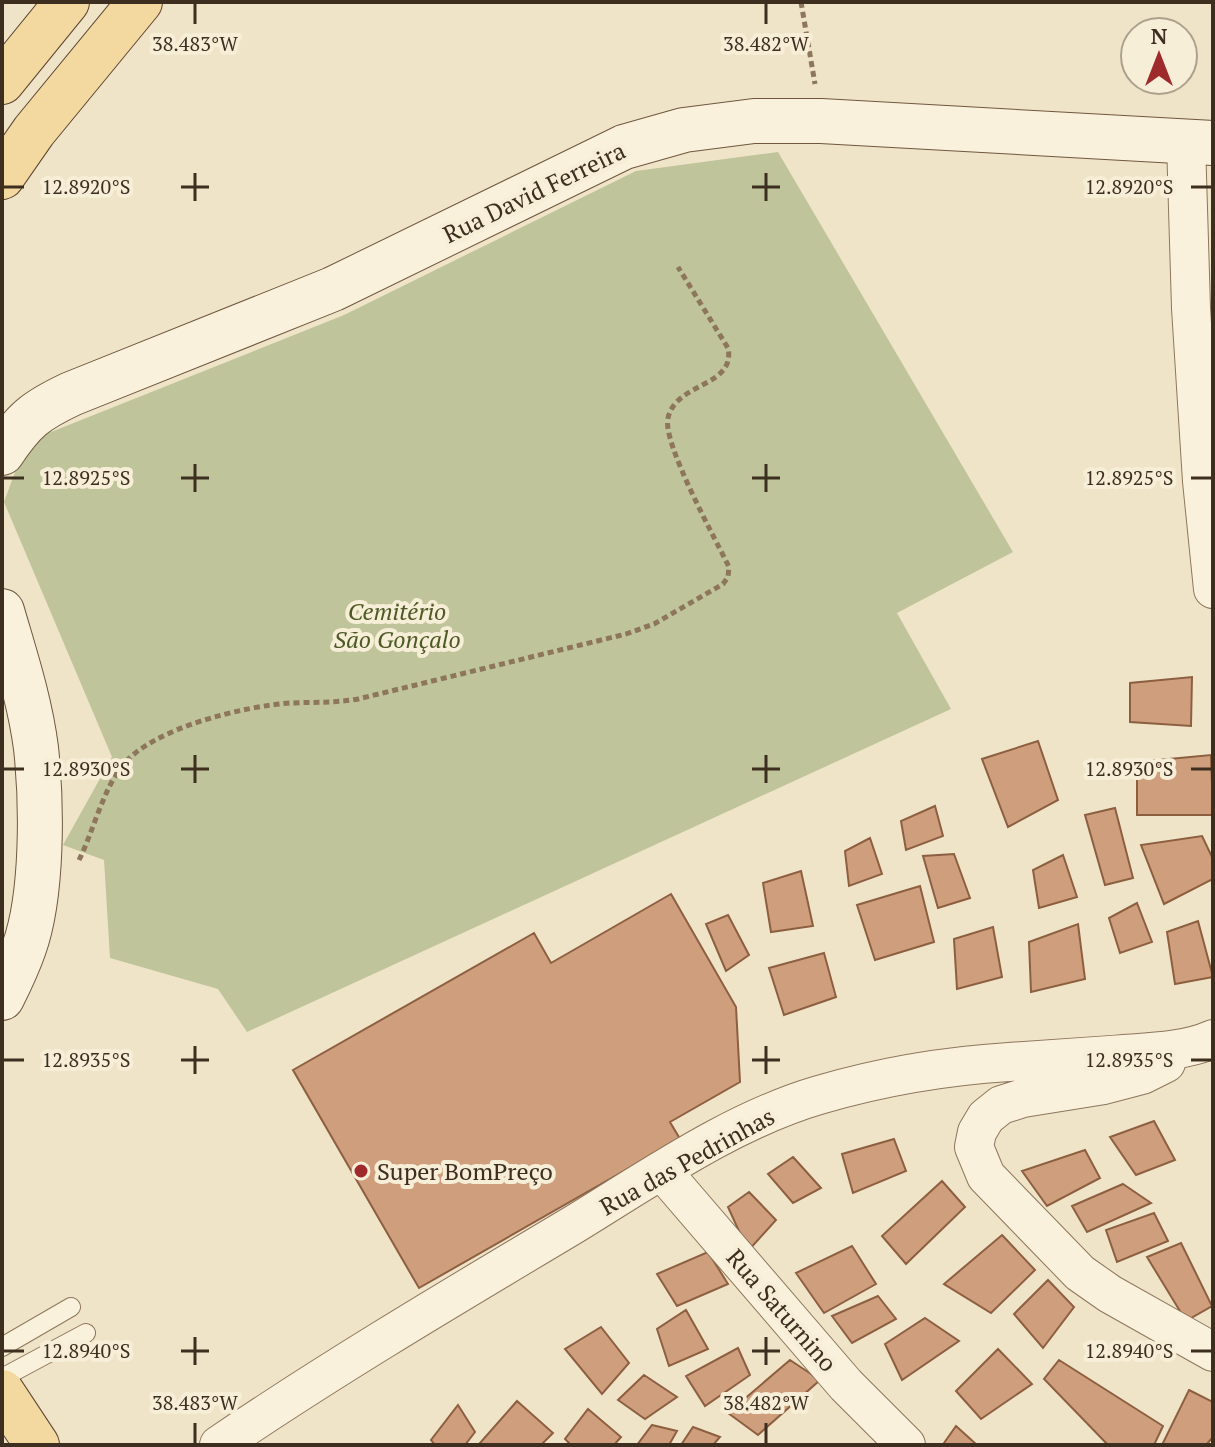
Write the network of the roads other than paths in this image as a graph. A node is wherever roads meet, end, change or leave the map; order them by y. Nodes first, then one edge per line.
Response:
1 (67, 2) edge
2 (140, 2) edge
3 (2, 82) edge
4 (1200, 142) edge
5 (2, 177) edge
6 (2, 453) edge
7 (1213, 589) edge
8 (2, 611) edge
9 (2, 998) edge
10 (1206, 1042) edge
11 (662, 1171) junction
12 (71, 1307) dead end
13 (86, 1333) dead end
14 (2, 1347) edge
15 (1213, 1352) edge
16 (2, 1378) edge
17 (2, 1392) edge
18 (37, 1445) edge
19 (219, 1445) edge
20 (906, 1445) edge

1 - 3 main road
2 - 5 main road
4 - 6 main road, Rua David Ferreira
4 - 7 street
8 - 9 main road
10 - 11 street, Rua das Pedrinhas
10 - 15 street
11 - 19 street, Rua das Pedrinhas
11 - 20 street, Rua Saturnino
12 - 14 lane
13 - 16 lane
17 - 18 main road

